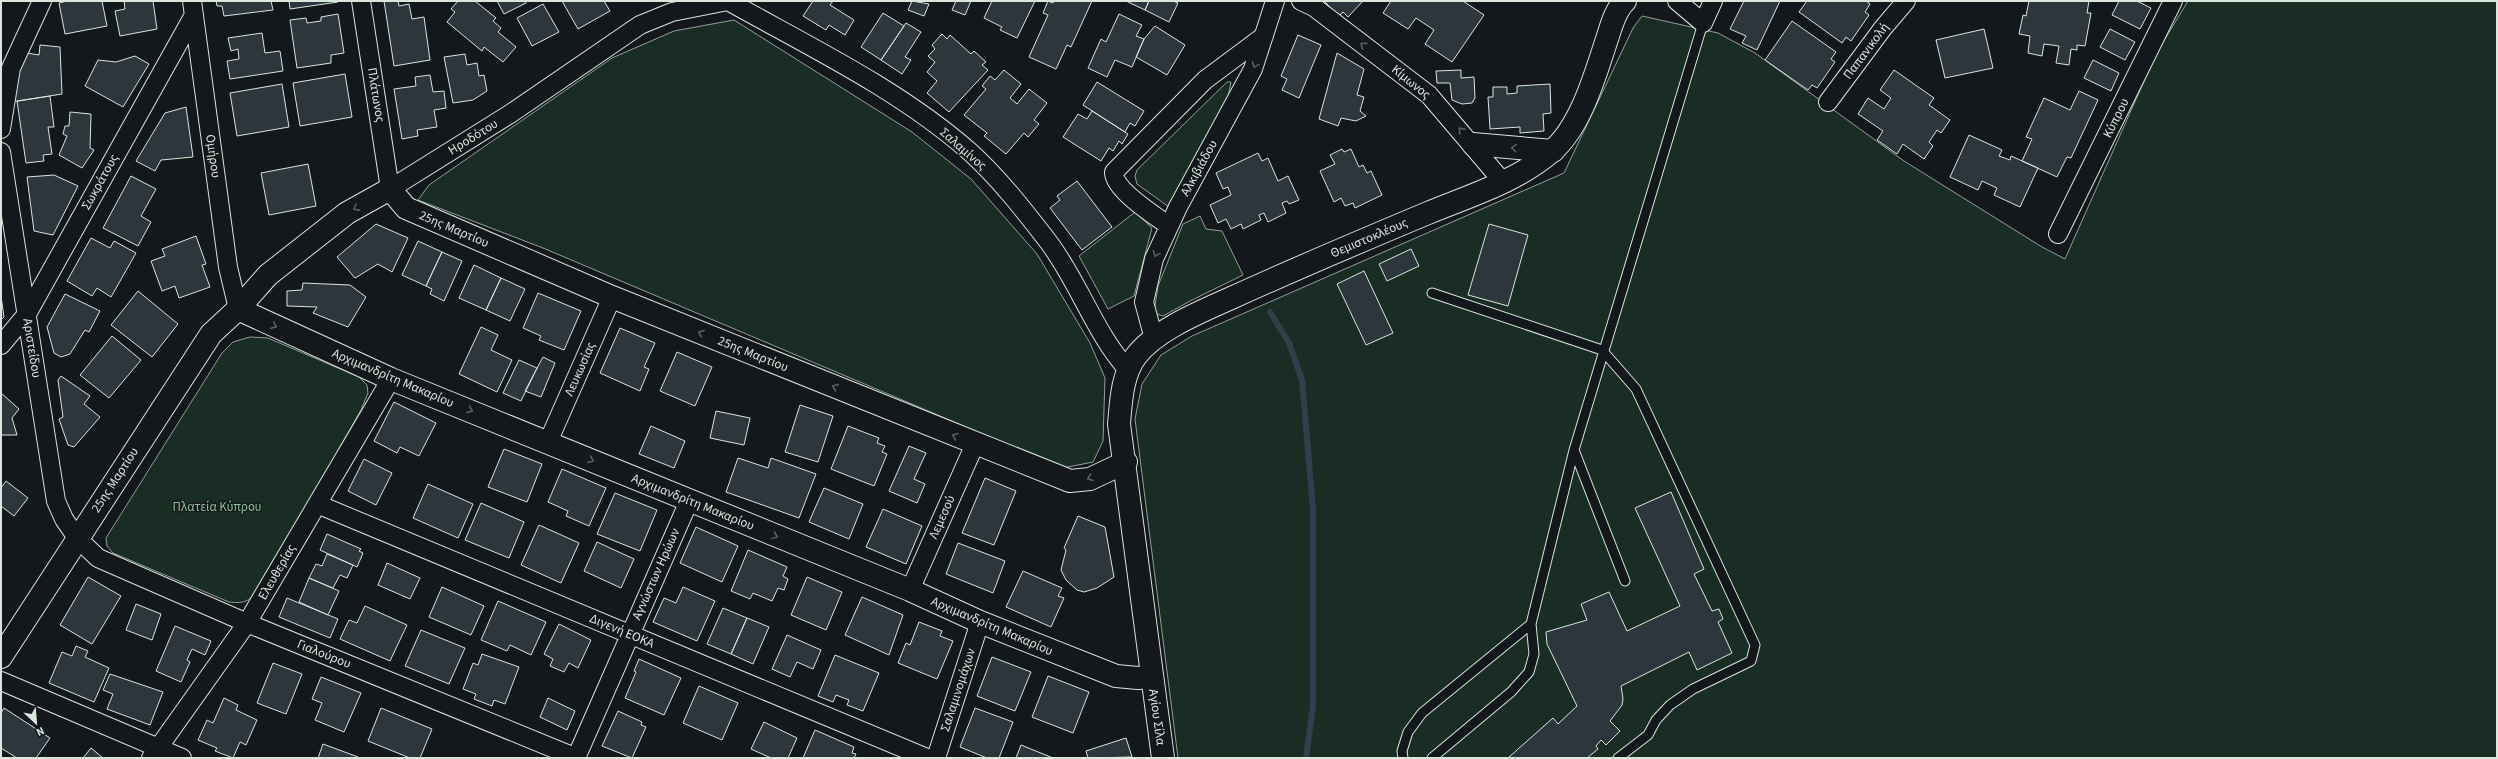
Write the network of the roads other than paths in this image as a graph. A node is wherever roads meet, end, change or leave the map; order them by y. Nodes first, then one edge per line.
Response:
1 (42, 1) edge
2 (361, 1) edge
3 (728, 1) edge
4 (1275, 1) edge
5 (1301, 1) edge
6 (1625, 1) edge
7 (1677, 1) edge
8 (1713, 1) edge
9 (1906, 1) edge
10 (2173, 1) edge
11 (193, 8) edge
12 (1703, 23) junction
13 (1264, 36) junction
14 (1828, 102) dead end
15 (1, 129) edge
16 (1473, 144) junction
17 (1553, 151) junction
18 (1, 152) edge
19 (1504, 182) junction
20 (390, 189) junction
21 (1168, 225) junction
22 (2058, 234) dead end
23 (1432, 293) dead end
24 (612, 297) junction
25 (238, 309) junction
26 (27, 314) junction
27 (1154, 339) junction
28 (1, 345) edge
29 (1602, 350) junction
30 (1128, 370) junction
31 (391, 379) junction
32 (548, 442) junction
33 (975, 444) junction
34 (1574, 450) junction
35 (1126, 462) junction
36 (689, 501) junction
37 (317, 504) junction
38 (77, 538) junction
39 (1625, 581) dead end
40 (910, 590) junction
41 (980, 622) junction
42 (247, 623) junction
43 (1531, 624) junction
44 (630, 634) junction
45 (1, 657) edge
46 (1152, 676) junction
47 (1, 681) edge
48 (155, 753) edge
49 (182, 758) edge
50 (577, 758) edge
51 (927, 758) edge
52 (936, 758) edge
53 (1163, 758) edge
54 (1403, 758) edge
55 (1432, 758) edge
56 (1618, 758) edge

1 - 15 street
2 - 20 street, Πλάτωνος
3 - 20 street, Ηροδότου
3 - 30 street, Σαλαμίνος
4 - 13 street, Αλκιβιάδου
16 -> 5 street, Κίμωνος
6 - 17 street, Θεμιστοκλέους
7 - 12 street
8 - 12 street
9 - 14 street, Παπανικολή
10 - 22 street, Κύπρου
11 - 25 street, Ομήρου
11 - 26 street, Σωκράτους
12 - 29 lane
13 -> 21 street, Αλκιβιάδου
13 - 21 street
17 -> 16 street
16 - 19 street, Κίμωνος
17 - 19 street, Θεμιστοκλέους
18 - 26 street, Αριστείδου
19 - 27 street, Θεμιστοκλέους
20 - 24 street, 25ης Μαρτίου
20 -> 25 street, Ηροδότου
21 -> 27 street, Αλκιβιάδου
23 - 29 lane
24 - 32 street, Λευκωσίας
33 -> 24 street, 25ης Μαρτίου
25 -> 31 street, Αρχιμανδρίτη Μακαρίου
25 - 38 street, 25ης Μαρτίου
26 - 28 street, Σωκράτους
26 - 38 street, Αριστείδου
27 - 30 street, Θεμιστοκλέους
29 - 34 lane
29 - 56 lane
30 - 35 street, Θεμιστοκλέους
31 -> 32 street, Αρχιμανδρίτη Μακαρίου
31 - 37 street, Ελευθερίας
32 -> 36 street, Αρχιμανδρίτη Μακαρίου
35 -> 33 street, 25ης Μαρτίου
33 - 40 street, Λεμεσού
34 - 39 lane
34 - 43 lane
35 - 46 street, Αγίου Σίλα
36 -> 40 street, Αρχιμανδρίτη Μακαρίου
36 - 44 street, Αγνώστων Ηρώων
37 - 42 street, Ελευθερίας
37 - 44 street, Διγενή ΕΟΚΑ
38 - 42 street, Γιαλούρου
38 - 45 street, 25ης Μαρτίου
40 - 41 street, Αρχιμανδρίτη Μακαρίου
41 - 46 street, Αρχιμανδρίτη Μακαρίου
41 - 52 street, Σαλαμινομάχων
42 - 48 street, Ελευθερίας
42 - 50 street, Γιαλούρου
43 - 54 lane
43 - 55 lane
44 - 50 street, Αγνώστων Ηρώων
44 - 51 street, Διγενή ΕΟΚΑ
46 - 53 street, Αγίου Σίλα
47 - 48 street
48 - 49 street

